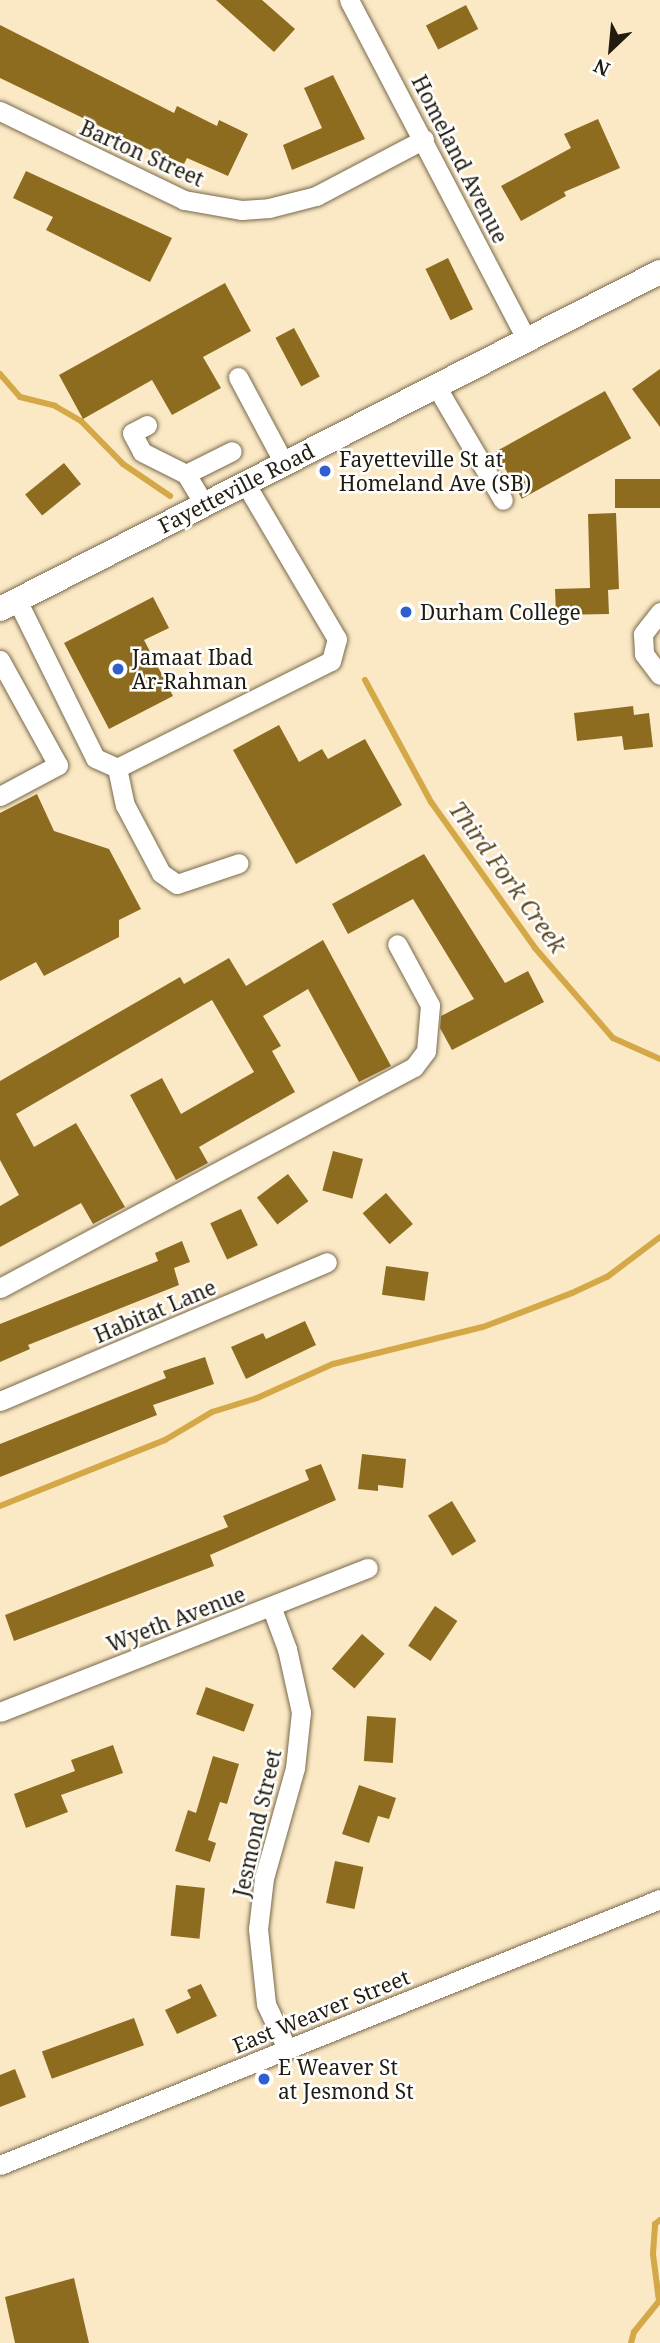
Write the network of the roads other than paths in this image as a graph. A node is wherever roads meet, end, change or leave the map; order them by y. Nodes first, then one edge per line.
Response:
1 (349, 0) edge
2 (0, 111) edge
3 (424, 139) junction
4 (660, 272) edge
5 (527, 340) junction
6 (238, 377) dead end
7 (436, 386) junction
8 (147, 425) dead end
9 (232, 451) dead end
10 (284, 463) junction
11 (186, 474) junction
12 (245, 484) junction
13 (503, 500) dead end
14 (204, 505) junction
15 (9, 605) edge
16 (660, 612) edge
17 (0, 660) edge
18 (660, 675) edge
19 (117, 768) junction
20 (0, 796) edge
21 (239, 863) dead end
22 (397, 944) dead end
23 (327, 1262) dead end
24 (0, 1288) edge
25 (0, 1401) edge
26 (368, 1568) dead end
27 (271, 1606) junction
28 (0, 1712) edge
29 (660, 1899) edge
30 (287, 2049) junction
31 (0, 2165) edge

1 - 3 street, Homeland Avenue
2 - 3 street, Barton Street
3 - 5 street, Homeland Avenue
4 - 5 main road, Fayetteville Road
5 - 7 main road, Fayetteville Road
6 - 10 street
7 - 10 main road, Fayetteville Road
7 - 13 street
8 - 11 street
9 - 11 street
10 - 12 main road, Fayetteville Road
11 - 14 street
12 - 14 main road, Fayetteville Road
12 - 19 street
14 - 15 main road, Fayetteville Road
15 - 19 street
16 - 18 street
17 - 20 street
19 - 21 street
22 - 24 street
23 - 25 street, Habitat Lane
26 - 27 street, Wyeth Avenue
27 - 28 street, Wyeth Avenue
27 - 30 street, Jesmond Street
29 - 30 street, East Weaver Street
30 - 31 street, East Weaver Street

